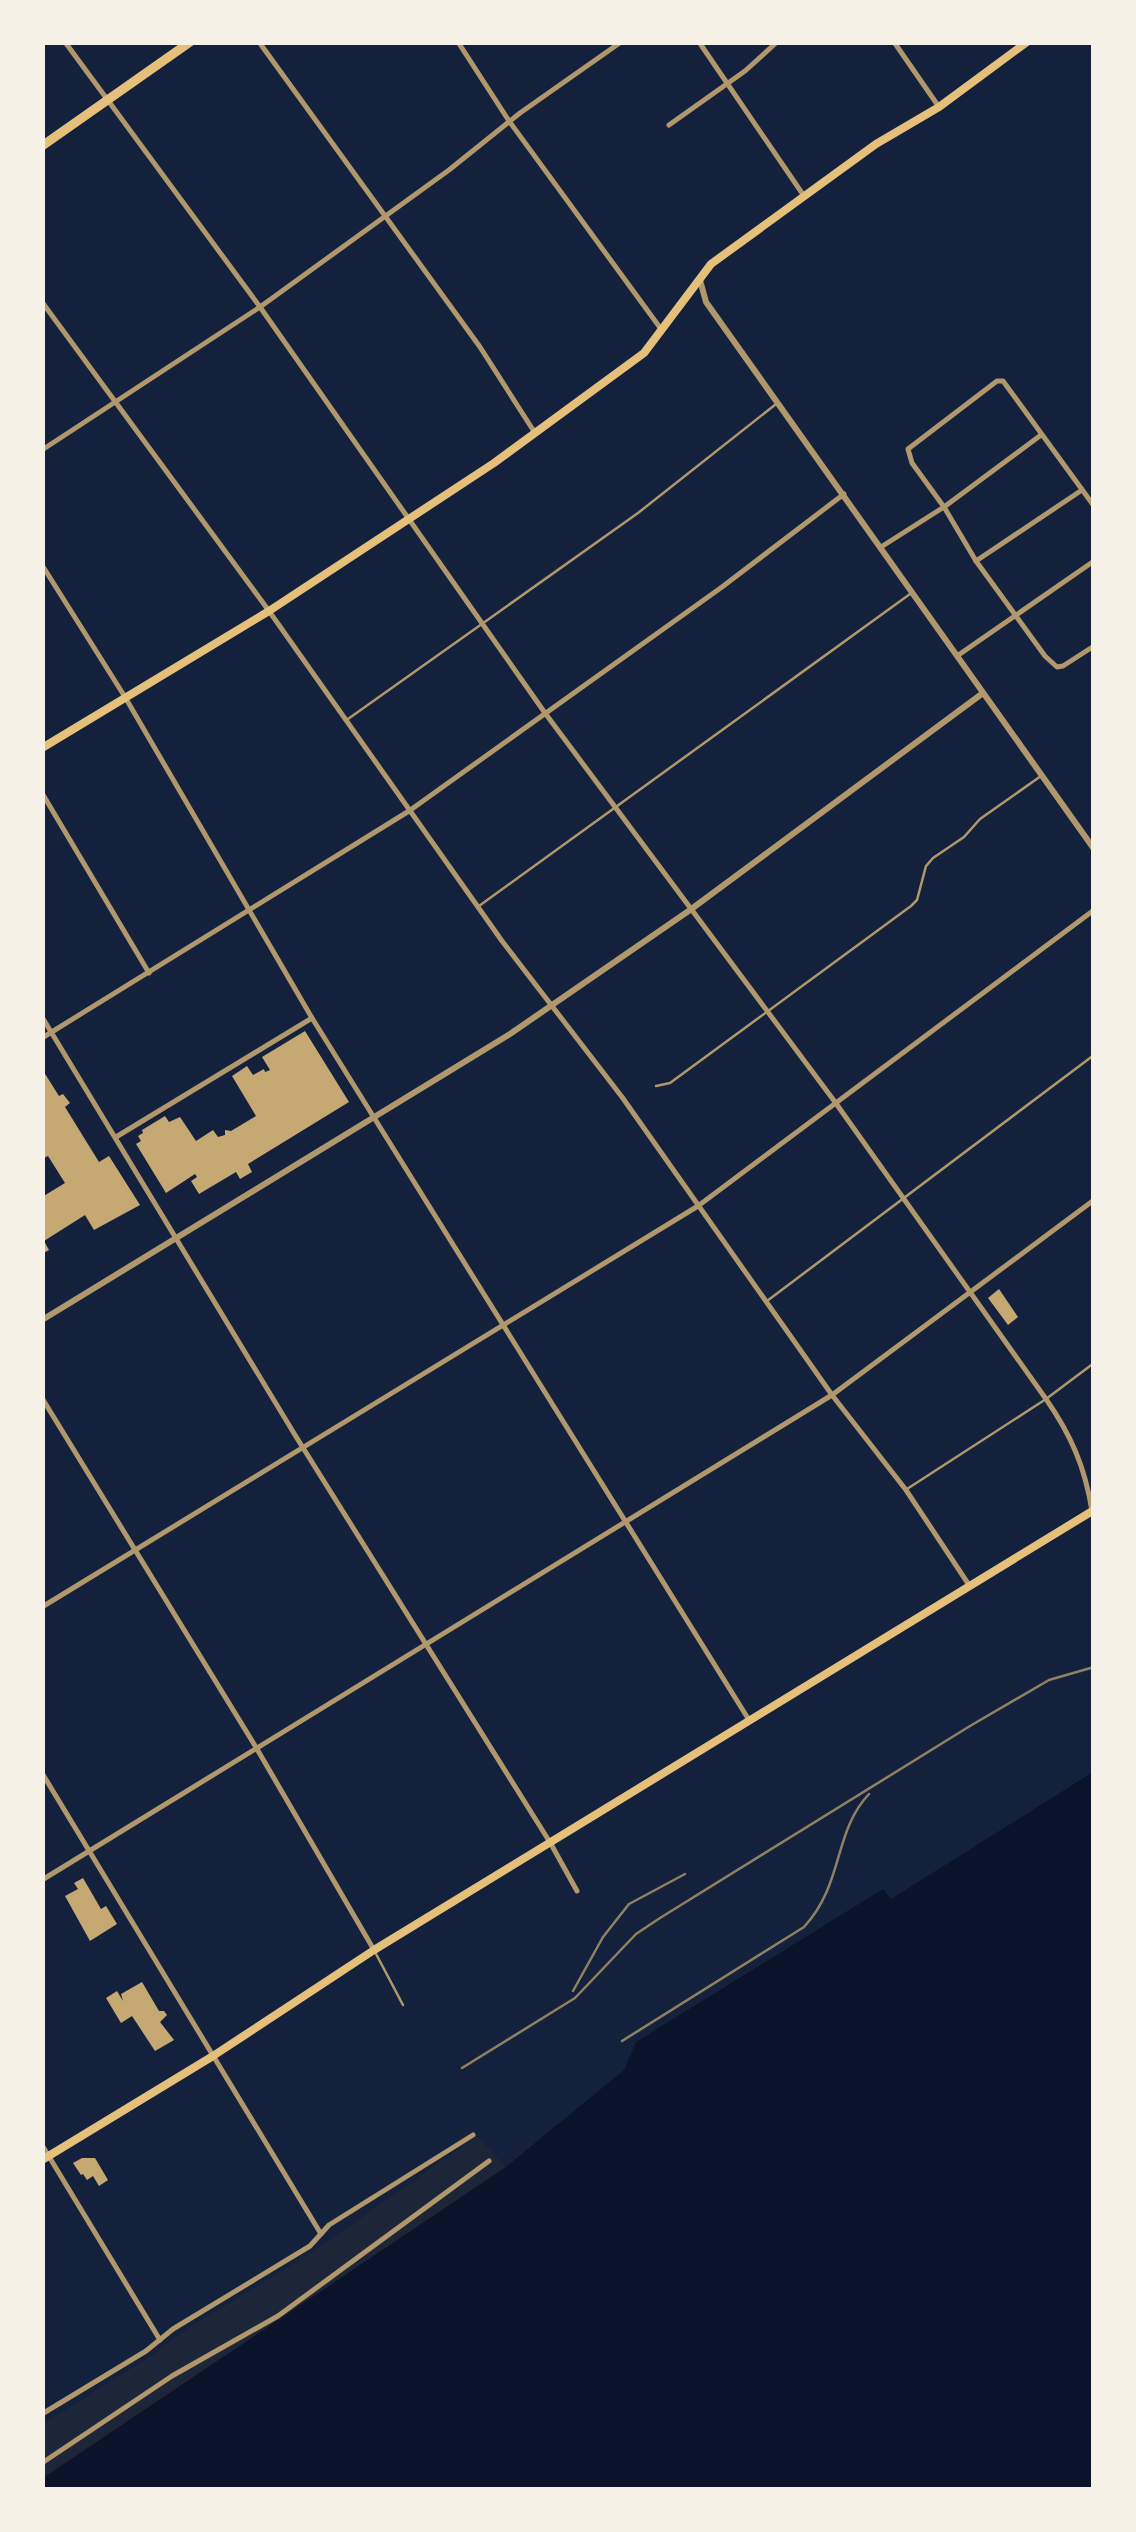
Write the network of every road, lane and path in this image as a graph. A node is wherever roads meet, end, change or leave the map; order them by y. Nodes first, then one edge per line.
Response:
1 (65, 42) edge
2 (190, 42) edge
3 (259, 42) edge
4 (458, 42) edge
5 (621, 42) edge
6 (699, 42) edge
7 (777, 42) edge
8 (894, 42) edge
9 (1027, 42) edge
10 (726, 83) junction
11 (107, 102) junction
12 (940, 107) junction
13 (509, 121) junction
14 (668, 125) dead end
15 (42, 146) edge
16 (804, 196) junction
17 (386, 216) junction
18 (700, 279) junction
19 (42, 302) edge
20 (260, 307) junction
21 (663, 331) junction
22 (118, 403) junction
23 (776, 404) junction
24 (535, 433) junction
25 (1041, 435) junction
26 (42, 450) edge
27 (1082, 490) junction
28 (844, 494) junction
29 (1094, 506) edge
30 (944, 507) junction
31 (409, 522) junction
32 (880, 547) junction
33 (976, 561) junction
34 (1094, 561) edge
35 (42, 565) edge
36 (912, 592) junction
37 (269, 610) junction
38 (1015, 614) junction
39 (483, 624) junction
40 (1094, 646) edge
41 (957, 656) junction
42 (983, 693) junction
43 (125, 698) junction
44 (545, 713) junction
45 (347, 720) junction
46 (42, 748) edge
47 (1043, 775) junction
48 (42, 793) edge
49 (617, 808) junction
50 (409, 810) junction
51 (1094, 849) edge
52 (478, 908) junction
53 (250, 910) junction
54 (690, 910) junction
55 (1094, 910) edge
56 (149, 972) junction
57 (550, 1006) junction
58 (764, 1011) junction
59 (42, 1017) edge
60 (312, 1018) junction
61 (52, 1032) junction
62 (42, 1038) edge
63 (1094, 1055) edge
64 (656, 1086) dead end
65 (834, 1102) junction
66 (375, 1116) junction
67 (116, 1137) junction
68 (1094, 1200) edge
69 (903, 1201) junction
70 (698, 1206) junction
71 (175, 1238) junction
72 (969, 1294) junction
73 (766, 1302) junction
74 (42, 1320) edge
75 (505, 1326) junction
76 (1094, 1363) edge
77 (832, 1395) junction
78 (42, 1398) edge
79 (1046, 1399) junction
80 (303, 1448) junction
81 (906, 1490) junction
82 (1093, 1510) edge
83 (626, 1523) junction
84 (136, 1550) junction
85 (969, 1585) junction
86 (42, 1608) edge
87 (425, 1646) junction
88 (748, 1720) junction
89 (257, 1748) junction
90 (42, 1773) edge
91 (551, 1844) junction
92 (90, 1851) junction
93 (42, 1880) edge
94 (577, 1891) dead end
95 (374, 1950) junction
96 (403, 2005) dead end
97 (213, 2056) junction
98 (473, 2135) dead end
99 (42, 2146) edge
100 (46, 2158) edge
101 (489, 2161) dead end
102 (321, 2234) junction
103 (160, 2340) junction
104 (42, 2414) edge
105 (42, 2463) edge

1 - 11 street
2 - 11 main road
3 - 17 street
4 - 13 street
5 - 13 street
6 - 10 street
7 - 10 street
8 - 12 street
9 - 12 main road
10 - 14 street
10 - 16 street
11 - 15 main road
11 - 20 street
12 - 16 main road
13 - 17 street
13 - 21 street
16 - 18 main road
17 - 20 street
17 - 24 street
18 - 21 main road
18 - 23 street
19 - 22 street
20 - 22 street
20 - 31 street
21 - 24 main road
22 - 26 street
22 - 37 street
23 - 28 street
23 - 39 lane
24 - 31 main road
25 - 27 street
25 - 30 street
25 - 30 street
27 - 29 street
27 - 33 street
28 - 32 street
28 - 44 street
30 - 32 street
30 - 33 street
31 - 37 main road
31 - 39 street
32 - 36 street
33 - 38 street
34 - 38 street
35 - 43 street
36 - 41 street
36 - 49 lane
37 - 43 main road
37 - 45 street
38 - 40 street
38 - 41 street
39 - 44 street
39 - 45 lane
41 - 42 street
42 - 47 street
42 - 54 street
43 - 46 main road
43 - 53 street
44 - 49 street
44 - 50 street
45 - 50 street
47 - 51 street
47 - 58 lane
48 - 56 street
49 - 52 lane
49 - 54 street
50 - 52 street
50 - 53 street
52 - 57 street
53 - 56 street
53 - 60 street
54 - 57 street
54 - 58 street
55 - 65 street
56 - 61 street
57 - 66 street
57 - 70 street
58 - 64 lane
58 - 65 street
59 - 61 street
60 - 66 street
60 - 67 street
61 - 62 street
61 - 67 street
63 - 69 lane
65 - 69 street
65 - 70 street
66 - 71 street
66 - 75 street
67 - 71 street
68 - 72 street
69 - 72 street
69 - 73 lane
70 - 73 street
70 - 75 street
71 - 74 street
71 - 80 street
72 - 77 street
72 - 79 street
73 - 77 street
75 - 80 street
75 - 83 street
76 - 79 lane
77 - 81 street
77 - 83 street
78 - 84 street
79 - 81 lane
79 - 82 street
80 - 84 street
80 - 87 street
81 - 85 street
82 - 85 main road
83 - 87 street
83 - 88 street
84 - 86 street
84 - 89 street
85 - 88 main road
87 - 89 street
87 - 91 street
88 - 91 main road
89 - 92 street
89 - 95 street
90 - 92 street
91 - 94 street
91 - 95 main road
92 - 93 street
92 - 97 street
95 - 96 lane
95 - 97 main road
97 - 100 main road
97 - 102 street
98 - 102 street
99 - 100 street
100 - 103 street
101 - 105 street
102 - 103 street
103 - 104 street

